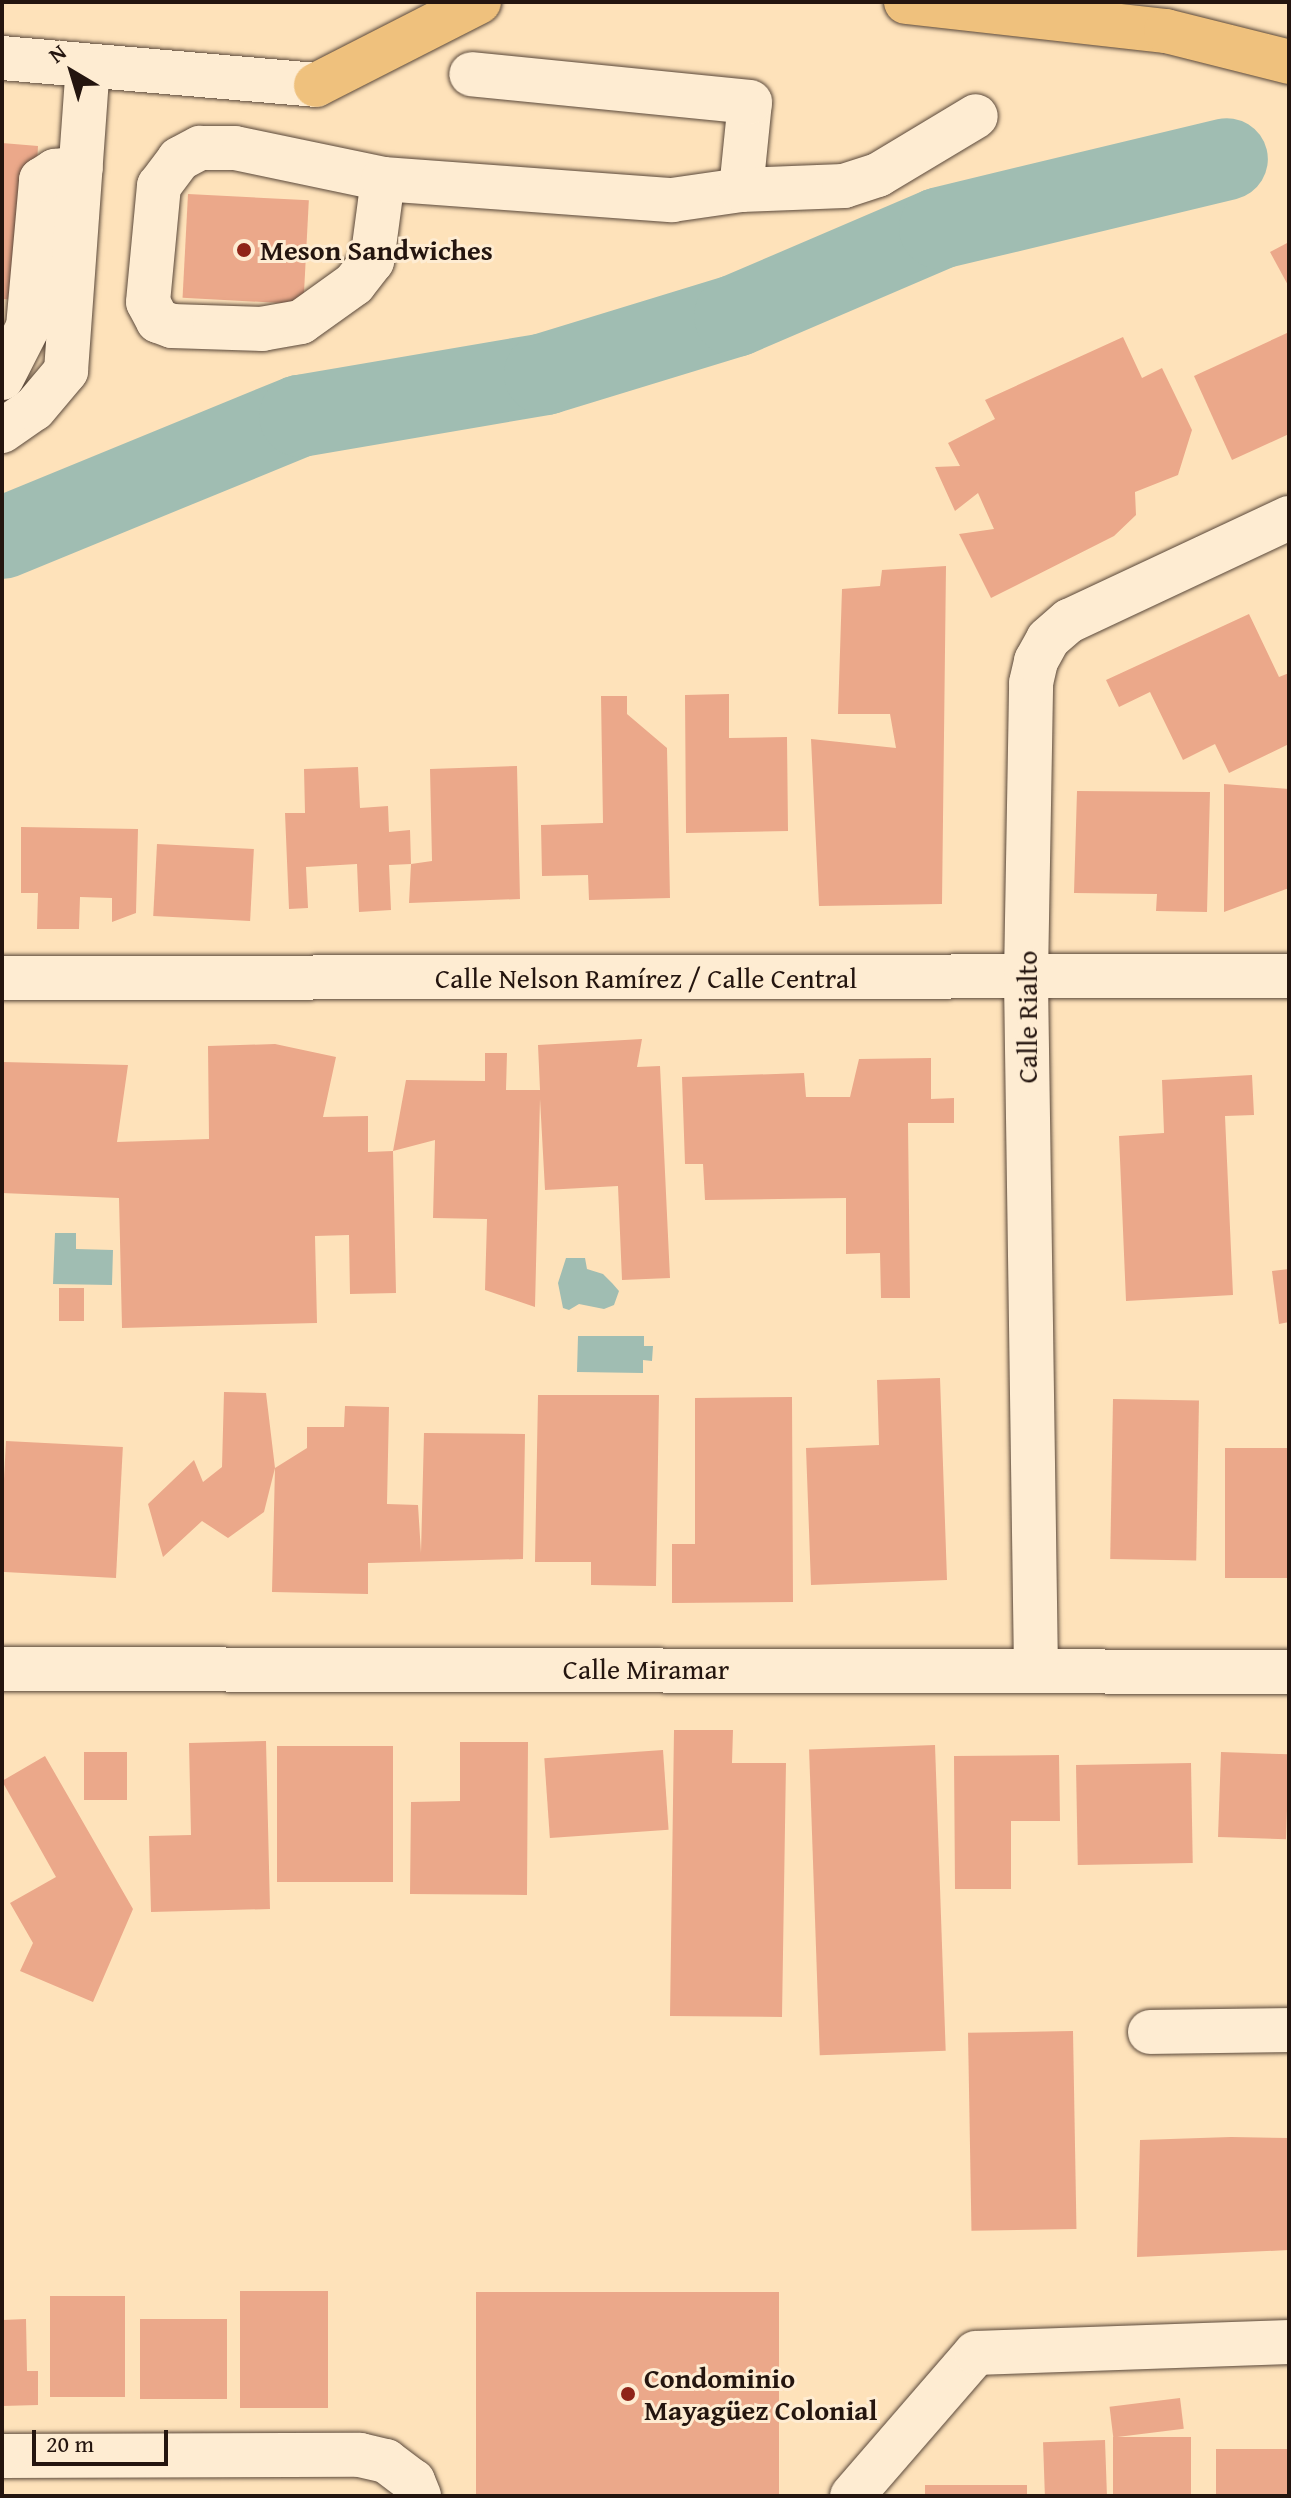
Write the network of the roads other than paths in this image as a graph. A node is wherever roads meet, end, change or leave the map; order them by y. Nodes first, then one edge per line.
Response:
1 (479, 2) edge
2 (906, 2) edge
3 (2, 58) edge
4 (1289, 62) edge
5 (88, 66) junction
6 (471, 74) dead end
7 (244, 78) junction
8 (316, 85) joint
9 (976, 116) dead end
10 (235, 148) junction
11 (81, 168) junction
12 (383, 179) junction
13 (741, 190) junction
14 (2, 378) edge
15 (2, 431) edge
16 (1289, 518) edge
17 (1289, 976) edge
18 (1026, 977) junction
19 (2, 978) edge
20 (2, 1669) edge
21 (1036, 1670) junction
22 (1289, 1672) edge
23 (1289, 2030) edge
24 (1150, 2032) dead end
25 (1289, 2342) edge
26 (2, 2456) edge
27 (419, 2496) edge
28 (852, 2496) edge

1 - 8 highway
2 - 4 highway
3 - 5 street
5 - 7 street
5 - 11 street
6 - 13 street
7 - 8 street
7 - 10 street
9 - 13 street
10 - 12 street
10 - 12 street
11 - 14 street
11 - 15 street
12 - 13 street
16 - 18 street, Calle Rialto
17 - 18 street, Calle Nelson Ramírez / Calle Central
18 - 19 street, Calle Nelson Ramírez / Calle Central
18 - 21 street, Calle Rialto
20 - 21 street, Calle Miramar
21 - 22 street, Calle Miramar
23 - 24 street
25 - 28 street
26 - 27 street

